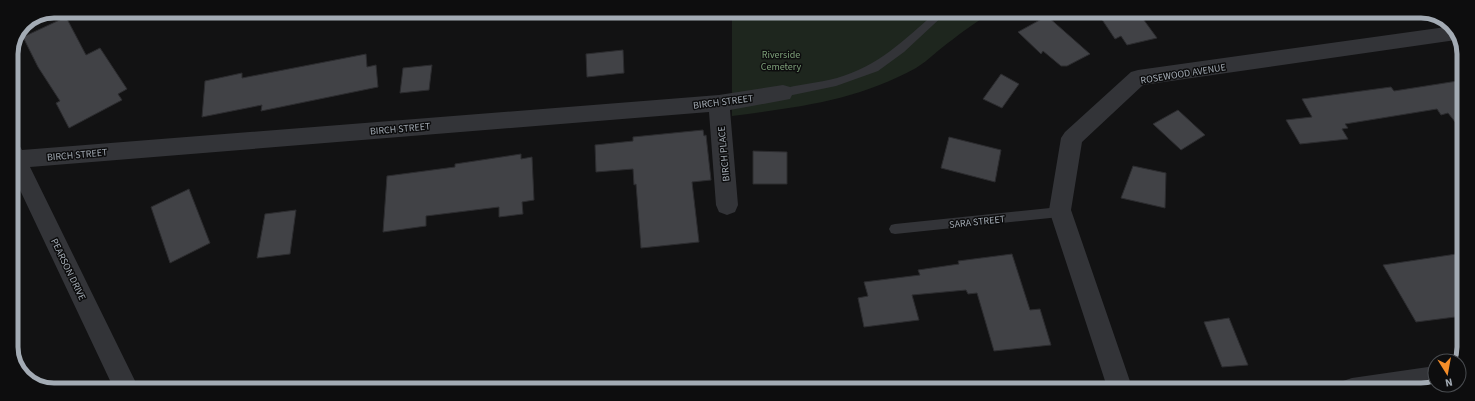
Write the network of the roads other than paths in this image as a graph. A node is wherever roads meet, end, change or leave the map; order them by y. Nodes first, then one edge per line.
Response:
1 (935, 18) edge
2 (1451, 34) edge
3 (783, 93) joint
4 (719, 103) junction
5 (18, 154) edge
6 (18, 162) edge
7 (727, 205) dead end
8 (1060, 212) junction
9 (894, 229) dead end
10 (1427, 379) edge
11 (124, 383) edge
12 (1119, 383) edge
13 (1400, 383) edge

1 - 3 lane
2 - 8 street, ROSEWOOD AVENUE
3 - 4 street, BIRCH STREET
4 - 5 street, BIRCH STREET
4 - 7 street, BIRCH PLACE
6 - 11 street, PEARSON DRIVE
8 - 9 lane, SARA STREET
8 - 12 street, ROSEWOOD AVENUE
10 - 13 street

